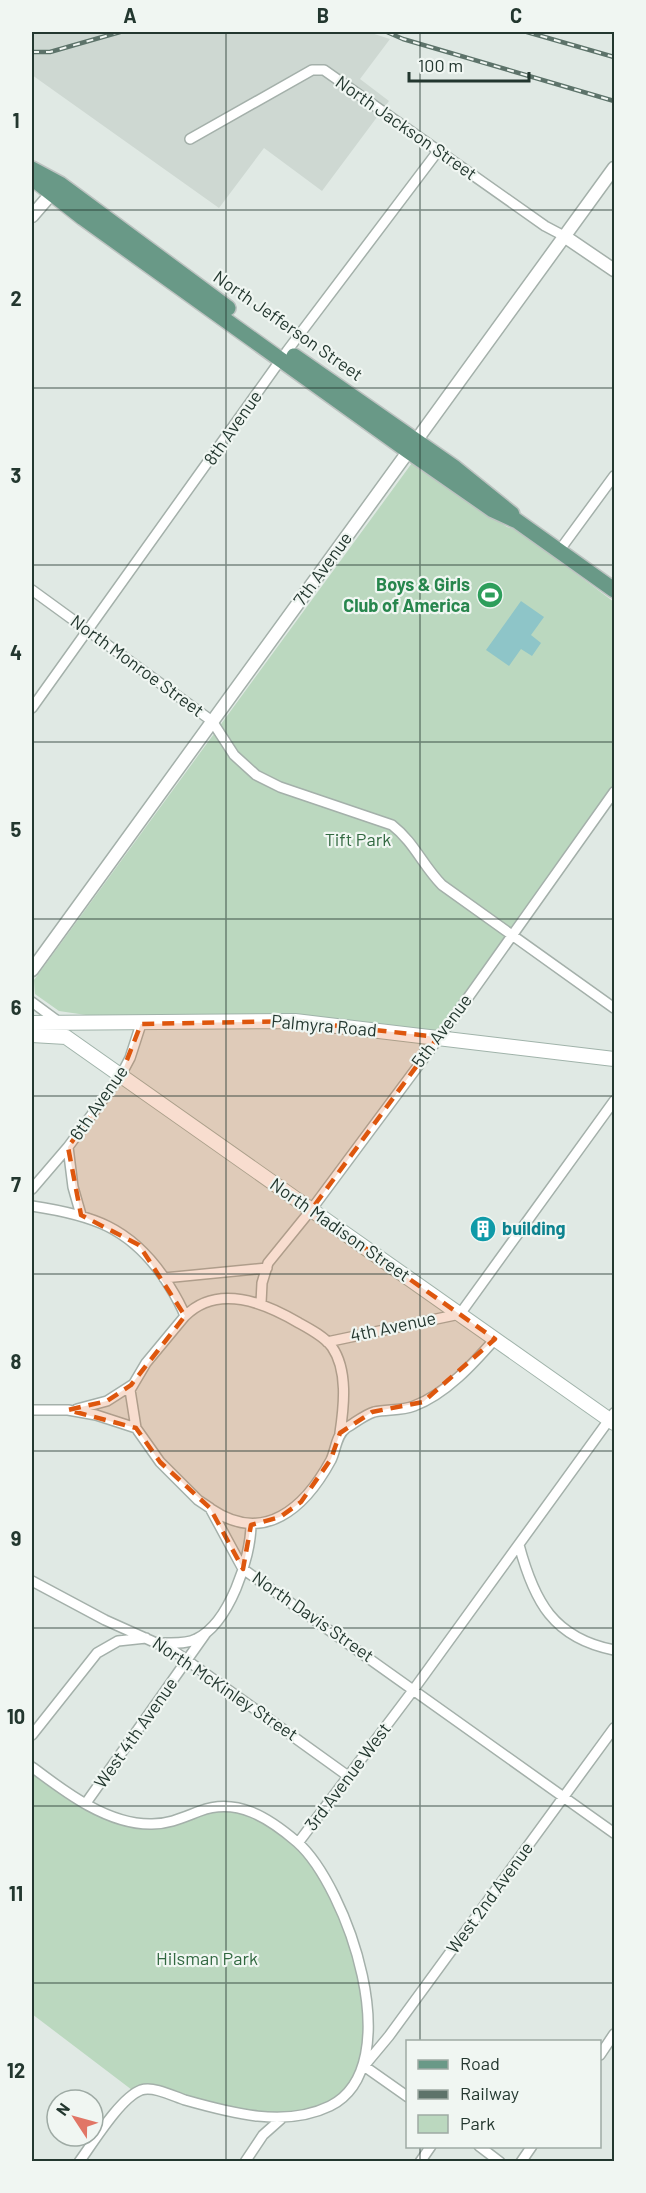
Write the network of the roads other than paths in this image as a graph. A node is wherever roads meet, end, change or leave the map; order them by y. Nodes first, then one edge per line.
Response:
1 (190, 139) dead end
2 (438, 151) junction
3 (615, 168) edge
4 (32, 169) edge
5 (32, 178) edge
6 (56, 189) junction
7 (32, 216) edge
8 (564, 236) junction
9 (615, 270) edge
10 (284, 355) junction
11 (412, 446) junction
12 (615, 476) edge
13 (559, 551) junction
14 (32, 590) edge
15 (615, 590) edge
16 (87, 629) junction
17 (32, 708) edge
18 (212, 721) junction
19 (615, 792) edge
20 (512, 934) junction
21 (32, 970) edge
22 (32, 1002) edge
23 (615, 1008) edge
24 (59, 1022) junction
25 (32, 1023) edge
26 (141, 1024) junction
27 (32, 1035) edge
28 (438, 1037) junction
29 (615, 1059) edge
30 (121, 1076) junction
31 (615, 1101) edge
32 (68, 1147) junction
33 (32, 1189) edge
34 (32, 1206) edge
35 (311, 1210) junction
36 (81, 1215) junction
37 (267, 1268) junction
38 (164, 1278) junction
39 (261, 1303) junction
40 (460, 1314) junction
41 (185, 1316) junction
42 (495, 1339) junction
43 (327, 1342) junction
44 (132, 1385) junction
45 (32, 1410) edge
46 (68, 1410) junction
47 (613, 1419) edge
48 (136, 1428) junction
49 (340, 1432) junction
50 (210, 1508) junction
51 (251, 1524) junction
52 (519, 1545) junction
53 (243, 1569) junction
54 (32, 1581) edge
55 (206, 1633) junction
56 (149, 1638) junction
57 (160, 1643) junction
58 (615, 1650) edge
59 (188, 1660) junction
60 (414, 1689) junction
61 (615, 1728) edge
62 (32, 1736) edge
63 (32, 1767) edge
64 (348, 1776) junction
65 (564, 1797) junction
66 (86, 1803) junction
67 (615, 1833) edge
68 (298, 1843) junction
69 (615, 2034) edge
70 (601, 2054) edge
71 (364, 2066) junction
72 (406, 2096) edge
73 (281, 2119) junction
74 (430, 2148) edge
75 (482, 2148) edge
76 (531, 2148) edge
77 (79, 2162) edge
78 (245, 2162) edge
79 (420, 2162) edge
80 (500, 2162) edge
81 (521, 2162) edge

1 - 2 street, North Jackson Street
2 - 8 street, North Jackson Street
2 - 10 street, 8th Avenue
3 - 8 street, 7th Avenue
4 - 6 main road, North Jefferson Street
5 - 6 main road, North Jefferson Street
6 - 7 street
6 - 10 main road, North Jefferson Street
8 - 9 street, North Jackson Street
8 - 11 street, 7th Avenue
10 - 11 main road, North Jefferson Street
10 - 16 street, 8th Avenue
11 - 13 main road, North Jefferson Street
11 - 18 street, 7th Avenue
12 - 13 street
13 - 15 main road, North Jefferson Street
14 - 16 street, North Monroe Street
16 - 17 street, 8th Avenue
16 - 18 street, North Monroe Street
18 - 20 street, North Monroe Street
18 - 21 street, 7th Avenue
19 - 20 street, 5th Avenue
20 - 23 street, North Monroe Street
20 - 28 street, 5th Avenue
22 - 24 street
24 - 25 main road, Palmyra Road
24 - 26 main road, Palmyra Road
26 - 28 main road, Palmyra Road
26 - 30 street, 6th Avenue
27 - 30 main road, North Madison Street
28 - 29 main road, Palmyra Road
28 - 35 street, 5th Avenue
30 - 32 street, 6th Avenue
30 - 35 main road, North Madison Street
31 - 40 street
32 - 33 street, 6th Avenue
32 - 36 street, 6th Avenue
34 - 36 street
35 - 37 street, 5th Avenue
35 - 40 main road, North Madison Street
36 - 38 street
37 - 38 street
37 - 39 street, 5th Avenue
38 - 41 street
39 - 41 street
39 - 43 street
40 - 42 main road, North Madison Street
40 - 43 street, 4th Avenue
41 - 44 street
42 - 47 main road, North Madison Street
42 - 49 street
43 - 49 street
44 - 46 street
44 - 48 street
45 - 46 street
46 - 48 street
47 - 52 street, 3rd Avenue West
48 - 50 street, North Davis Street
49 - 51 street
50 - 51 street
50 - 53 street, North Davis Street
51 - 53 street, West 4th Avenue
52 - 58 street
52 - 60 street, 3rd Avenue West
53 - 55 street, West 4th Avenue
53 - 60 street, North Davis Street
54 - 56 street, North McKinley Street
55 - 57 street
55 - 59 street, West 4th Avenue
56 - 57 street, North McKinley Street
56 - 62 street
57 - 59 street, North McKinley Street
59 - 64 street, North McKinley Street
59 - 66 street, West 4th Avenue
60 - 64 street, 3rd Avenue West
60 - 65 street, North Davis Street
61 - 65 street, West 2nd Avenue
63 - 66 street
64 - 68 street, 3rd Avenue West
65 - 67 street, North Davis Street
65 - 71 street, West 2nd Avenue
66 - 68 street
68 - 71 street, 3rd Avenue West
69 - 70 street
71 - 72 street
71 - 73 street, 3rd Avenue West
73 - 77 street, 3rd Avenue West
73 - 78 street
74 - 79 street
75 - 80 street
76 - 81 street

